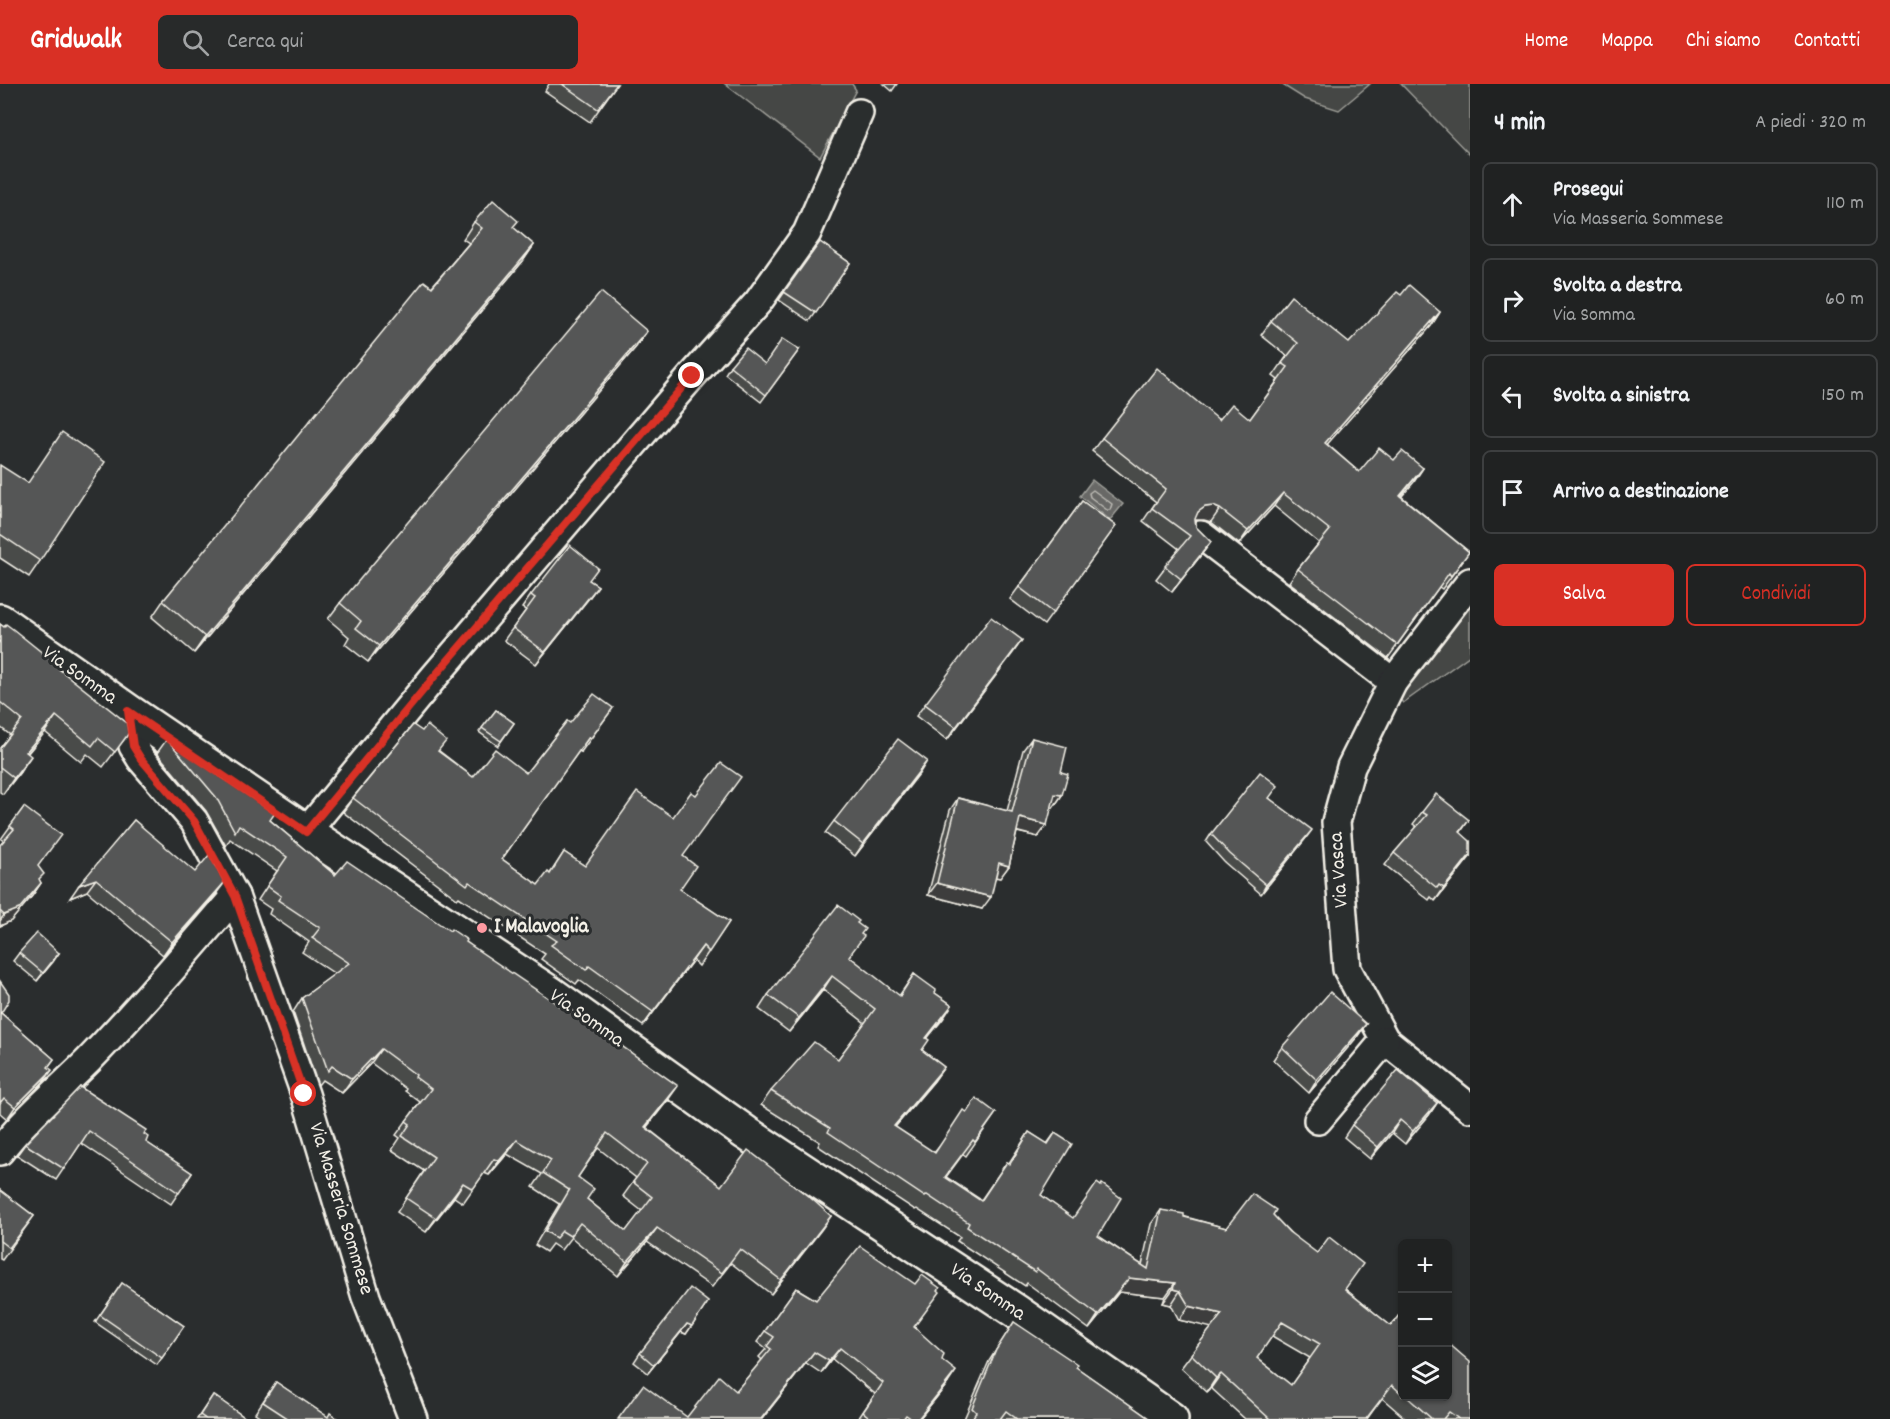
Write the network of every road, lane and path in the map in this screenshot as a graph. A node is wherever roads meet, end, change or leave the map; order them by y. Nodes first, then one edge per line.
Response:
1 (858, 113) dead end
2 (1201, 535) edge
3 (1470, 582) edge
4 (0, 621) edge
5 (1393, 682) junction
6 (128, 711) junction
7 (306, 832) junction
8 (235, 896) junction
9 (1385, 1040) junction
10 (1470, 1108) edge
11 (1318, 1120) dead end
12 (0, 1151) edge
13 (412, 1419) edge
14 (1171, 1419) edge

1 - 7 street
2 - 5 street
3 - 5 street, Via Vasca
4 - 6 street, Via Somma
5 - 9 street, Via Vasca
6 - 7 street, Via Somma
6 - 8 street, Via Masseria Sommese
7 - 14 street, Via Somma
8 - 12 street
8 - 13 street, Via Masseria Sommese
9 - 10 street, Via Vasca
9 - 11 street

